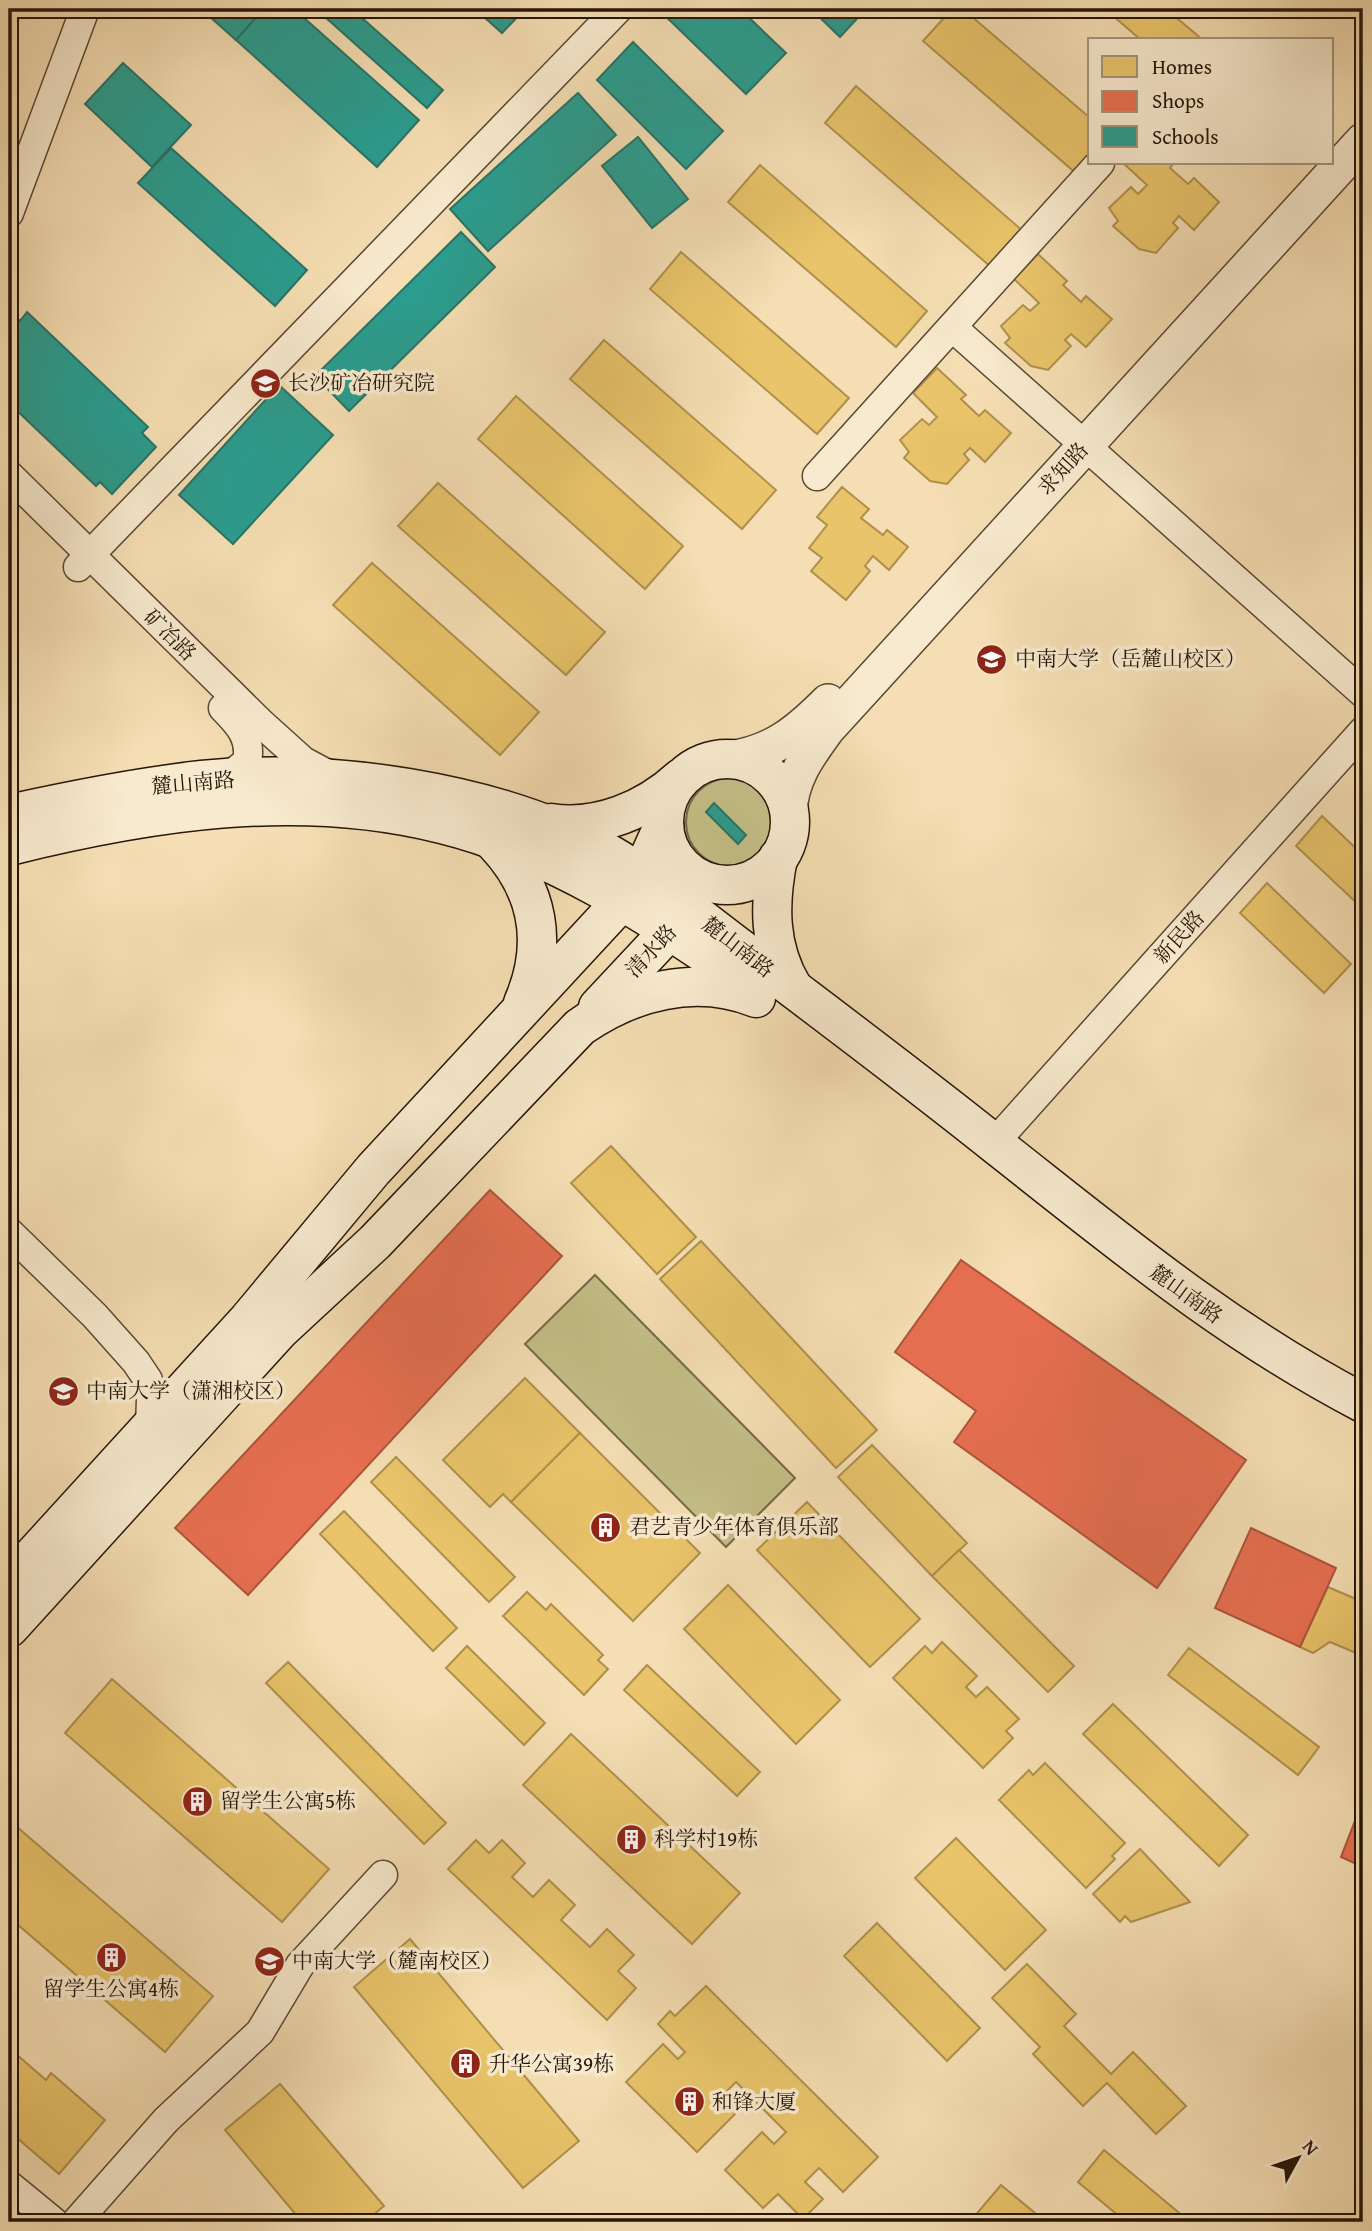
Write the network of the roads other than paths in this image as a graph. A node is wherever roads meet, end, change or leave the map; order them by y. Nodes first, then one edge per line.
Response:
1 (85, 9) edge
2 (618, 9) edge
3 (1363, 118) edge
4 (1363, 141) edge
5 (1334, 151) edge
6 (1099, 164) edge
7 (1321, 164) edge
8 (9, 213) edge
9 (952, 327) junction
10 (1079, 440) junction
11 (9, 475) edge
12 (817, 476) dead end
13 (9, 498) edge
14 (84, 561) junction
15 (1363, 692) edge
16 (1363, 731) edge
17 (728, 759) junction
18 (683, 777) junction
19 (225, 779) junction
20 (342, 781) junction
21 (789, 813) junction
22 (9, 814) edge
23 (534, 821) junction
24 (664, 824) junction
25 (494, 842) junction
26 (9, 846) edge
27 (778, 858) junction
28 (729, 885) junction
29 (631, 888) junction
30 (679, 920) junction
31 (790, 1001) junction
32 (521, 1010) junction
33 (580, 1027) junction
34 (994, 1143) junction
35 (9, 1232) edge
36 (1363, 1404) edge
37 (1363, 1418) edge
38 (150, 1427) junction
39 (9, 1582) edge
40 (9, 1628) edge
41 (383, 1875) dead end
42 (9, 2185) edge
43 (9, 2206) edge
44 (29, 2222) edge
45 (54, 2222) edge
46 (76, 2222) edge

1 - 8 street
2 - 14 street
3 - 5 street
4 - 10 street, 求知路
6 - 9 street
7 - 10 street, 求知路
9 - 10 street
9 - 12 street
10 - 15 street
10 - 17 street, 求知路
10 - 21 street, 求知路
11 - 14 street, 矿冶路
13 - 14 street, 矿冶路
14 - 19 street, 矿冶路
14 - 20 street, 矿冶路
16 - 34 street, 新民路
17 - 18 main road
17 - 21 main road
18 - 23 main road
18 - 24 main road
19 - 20 main road, 麓山南路
19 - 22 main road, 麓山南路
20 - 23 main road, 麓山南路
21 - 27 main road
23 - 29 main road, 麓山南路
24 - 28 main road
24 - 29 main road
25 - 26 main road, 麓山南路
25 - 29 main road, 麓山南路
25 - 32 main road
27 - 28 main road
27 - 31 main road
28 - 30 main road, 清水路
29 - 30 main road, 麓山南路
29 - 32 main road
30 - 31 main road, 麓山南路
30 - 33 main road, 清水路
31 - 33 main road
31 - 34 main road, 麓山南路
31 - 37 main road, 麓山南路
32 - 38 main road
33 - 40 main road, 清水路
34 - 36 main road, 麓山南路
35 - 38 street
38 - 39 main road
41 - 46 street
42 - 45 street
43 - 44 street

